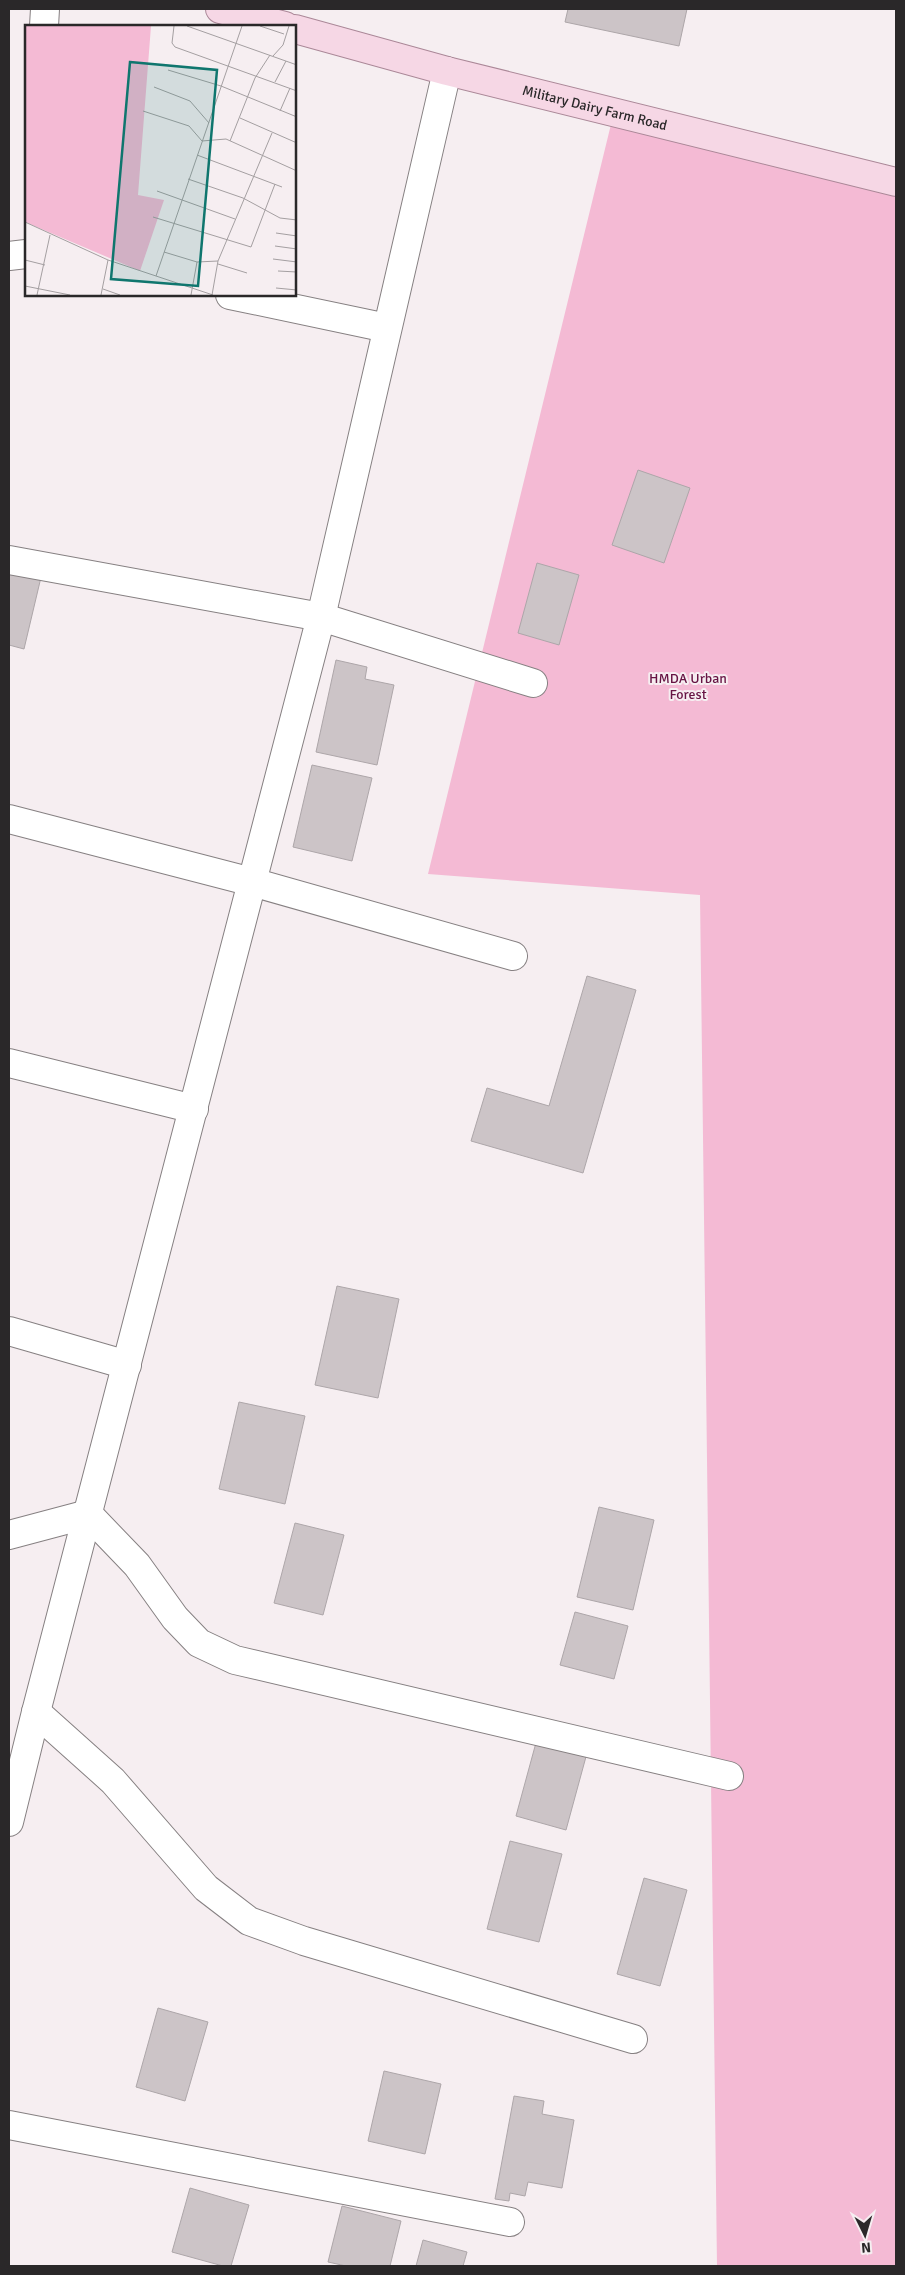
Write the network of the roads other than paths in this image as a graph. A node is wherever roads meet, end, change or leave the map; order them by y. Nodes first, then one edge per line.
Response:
1 (45, 9) edge
2 (220, 9) edge
3 (44, 25) edge
4 (280, 25) edge
5 (296, 29) edge
6 (447, 70) junction
7 (896, 182) edge
8 (25, 254) edge
9 (9, 256) edge
10 (235, 296) edge
11 (387, 328) junction
12 (9, 560) edge
13 (321, 617) junction
14 (533, 683) dead end
15 (9, 819) edge
16 (252, 882) junction
17 (513, 956) dead end
18 (9, 1063) edge
19 (194, 1109) junction
20 (9, 1331) edge
21 (127, 1365) junction
22 (88, 1514) junction
23 (9, 1535) edge
24 (36, 1712) junction
25 (728, 1776) dead end
26 (9, 1822) edge
27 (633, 2039) dead end
28 (9, 2124) edge
29 (510, 2222) dead end

1 - 3 street
2 - 4 main road
5 - 6 main road, Military Dairy Farm Road
6 - 7 main road, Military Dairy Farm Road
6 - 11 street
8 - 9 street
10 - 11 street
11 - 13 street
12 - 13 street
13 - 14 street
13 - 16 street
15 - 16 street
16 - 17 street
16 - 19 street
18 - 19 street
19 - 21 street
20 - 21 street
21 - 22 street
22 - 23 street
22 - 24 street
22 - 25 street
24 - 26 street
24 - 27 street
28 - 29 street

